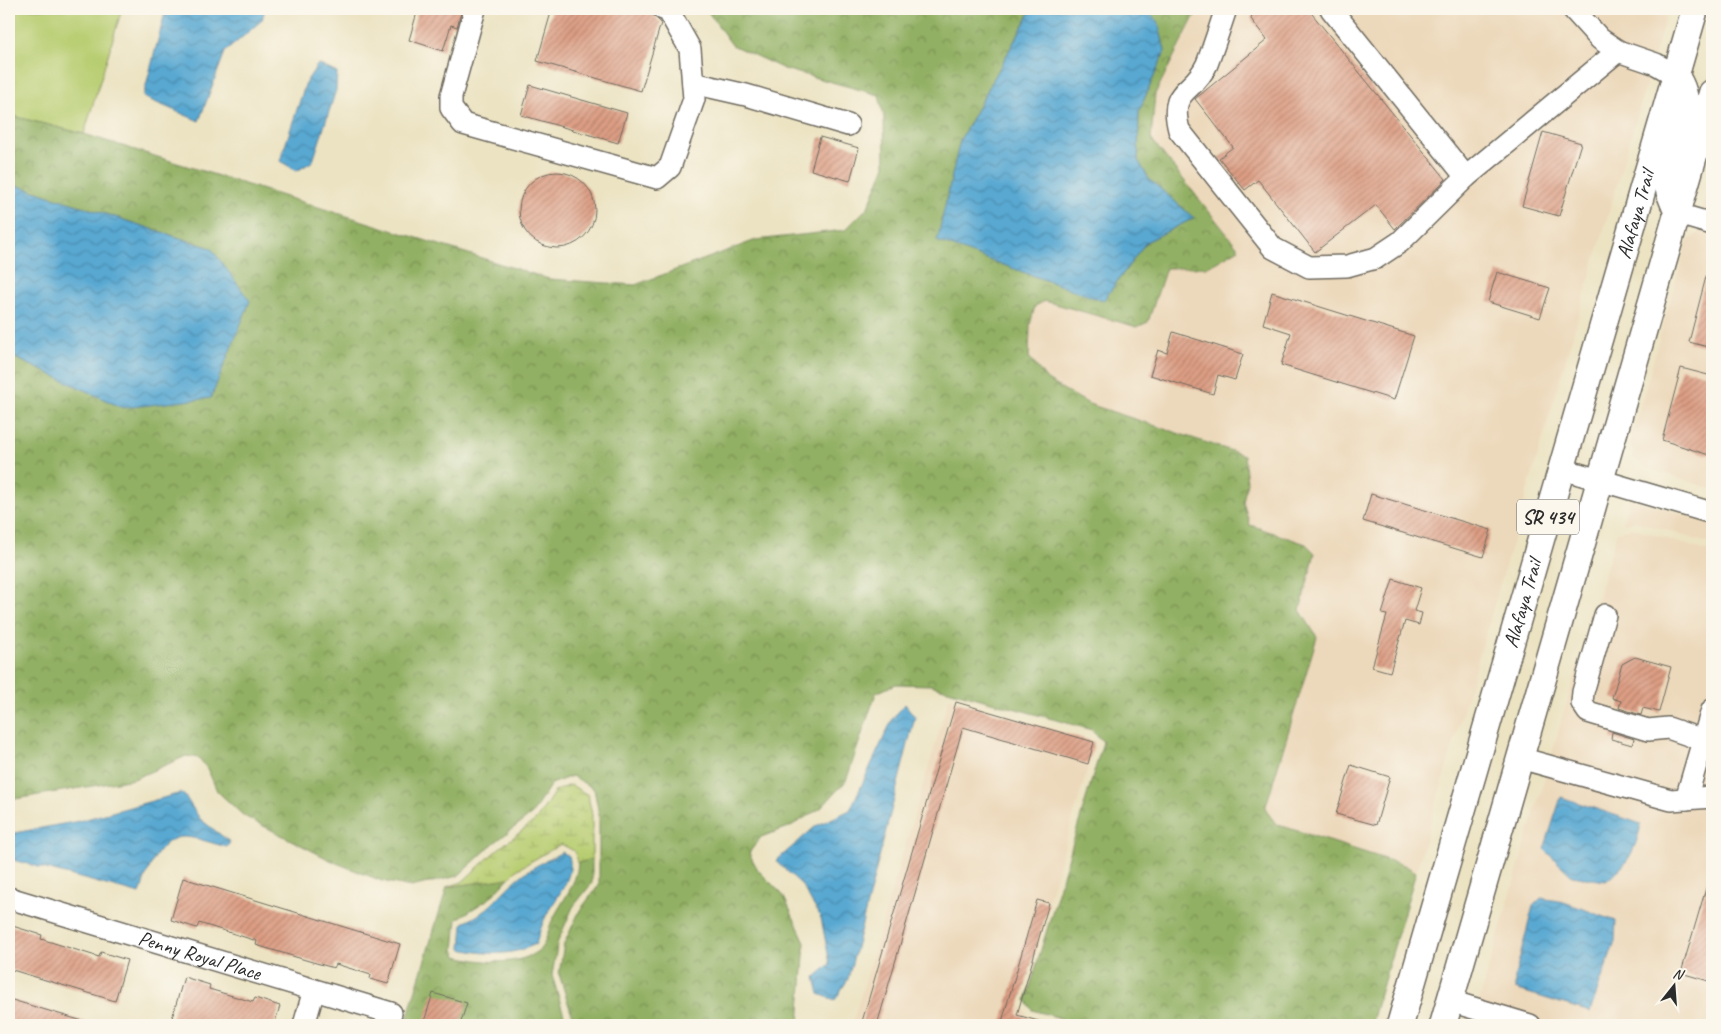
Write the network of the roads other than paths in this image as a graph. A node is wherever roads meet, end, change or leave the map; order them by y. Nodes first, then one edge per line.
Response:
1 (474, 9) edge
2 (663, 9) edge
3 (1226, 9) edge
4 (1331, 9) edge
5 (1573, 9) edge
6 (1695, 9) edge
7 (1618, 51) junction
8 (1675, 75) junction
9 (693, 83) junction
10 (1712, 93) edge
11 (848, 125) dead end
12 (1466, 177) junction
13 (1678, 214) junction
14 (1712, 224) edge
15 (1562, 469) junction
16 (1601, 480) junction
17 (1712, 513) edge
18 (1605, 615) dead end
19 (1712, 710) edge
20 (1703, 740) junction
21 (1520, 758) junction
22 (1712, 797) edge
23 (1686, 799) junction
24 (9, 898) edge
25 (314, 990) junction
26 (390, 1013) dead end
27 (1446, 1013) edge
28 (304, 1025) edge
29 (1400, 1025) edge
30 (1530, 1025) edge

1 - 9 street
2 - 9 street
3 - 12 street
4 - 12 street
5 - 7 street
6 - 8 main road, Alafaya Trail / SR 434
7 - 8 street
7 - 12 street
8 - 13 main road
8 - 15 main road, Alafaya Trail / SR 434
9 - 11 street
10 - 13 main road, Alafaya Trail / SR 434
13 - 14 street
13 - 16 main road, Alafaya Trail / SR 434
15 - 16 street
15 - 29 main road, Alafaya Trail / SR 434
16 - 17 street
16 - 21 main road, Alafaya Trail / SR 434
18 - 20 street
19 - 20 street
20 - 23 street
21 - 23 street
21 - 27 main road, Alafaya Trail / SR 434
22 - 23 street
24 - 25 street, Penny Royal Place
25 - 26 street, Penny Royal Place
25 - 28 street
27 - 30 street

